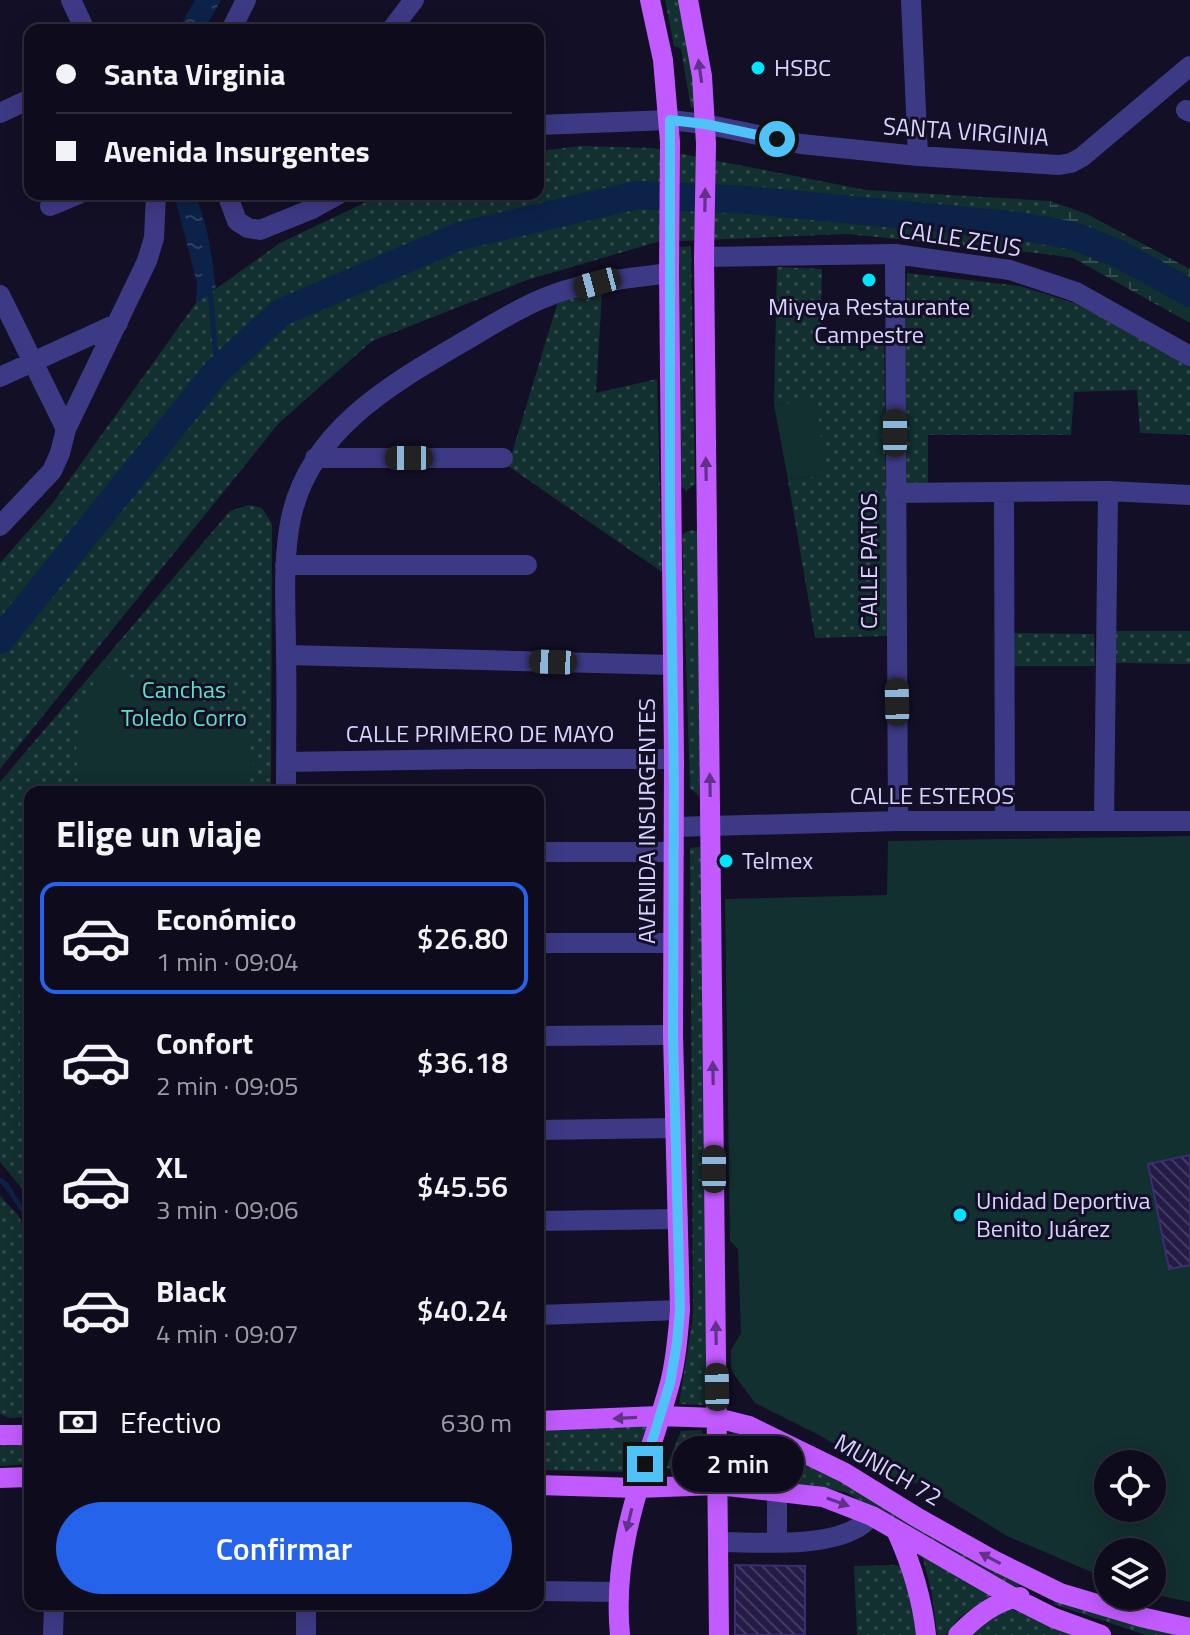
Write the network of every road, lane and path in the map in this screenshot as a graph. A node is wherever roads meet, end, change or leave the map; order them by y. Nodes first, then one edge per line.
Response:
1 (71, 0) edge
2 (246, 0) edge
3 (414, 0) edge
4 (650, 0) edge
5 (688, 0) edge
6 (911, 0) edge
7 (82, 24) edge
8 (234, 24) edge
9 (396, 24) edge
10 (1190, 66) edge
11 (24, 102) edge
12 (0, 113) edge
13 (670, 120) junction
14 (544, 125) edge
15 (706, 134) junction
16 (918, 156) junction
17 (64, 200) edge
18 (156, 200) edge
19 (229, 200) edge
20 (328, 200) edge
21 (50, 206) dead end
22 (895, 254) junction
23 (704, 257) junction
24 (669, 273) junction
25 (0, 295) edge
26 (118, 323) junction
27 (1190, 356) edge
28 (32, 362) junction
29 (0, 377) edge
30 (66, 429) junction
31 (315, 458) junction
32 (503, 458) dead end
33 (1108, 491) junction
34 (895, 493) junction
35 (1004, 493) junction
36 (1190, 495) edge
37 (707, 517) junction
38 (670, 518) junction
39 (0, 526) edge
40 (285, 565) junction
41 (527, 565) dead end
42 (287, 655) junction
43 (672, 665) junction
44 (674, 759) junction
45 (286, 762) junction
46 (286, 786) edge
47 (898, 821) junction
48 (1005, 821) junction
49 (1104, 821) junction
50 (1190, 821) edge
51 (710, 826) junction
52 (674, 827) junction
53 (544, 852) edge
54 (674, 852) junction
55 (544, 943) edge
56 (673, 943) junction
57 (673, 1035) junction
58 (544, 1036) edge
59 (675, 1128) junction
60 (544, 1130) edge
61 (678, 1219) junction
62 (544, 1221) edge
63 (680, 1310) junction
64 (544, 1315) edge
65 (659, 1416) junction
66 (717, 1418) junction
67 (544, 1421) edge
68 (24, 1477) edge
69 (0, 1478) edge
70 (544, 1485) edge
71 (718, 1485) junction
72 (637, 1488) junction
73 (777, 1490) junction
74 (872, 1516) junction
75 (896, 1530) junction
76 (718, 1542) junction
77 (777, 1542) junction
78 (544, 1591) edge
79 (619, 1592) junction
80 (1060, 1593) junction
81 (1014, 1598) junction
82 (54, 1610) edge
83 (306, 1610) edge
84 (1190, 1628) edge
85 (53, 1635) edge
86 (306, 1635) edge
87 (620, 1635) edge
88 (719, 1635) edge
89 (926, 1635) edge
90 (958, 1635) edge
91 (1101, 1635) edge

1 - 7 street
2 - 8 street
3 - 9 street
4 - 13 main road, AVENIDA INSURGENTES
15 -> 5 main road
6 - 16 street
10 - 16 street, SANTA VIRGINIA
11 - 12 street
13 - 14 street, SANTA VIRGINIA
13 - 15 street, SANTA VIRGINIA
13 - 24 main road, AVENIDA INSURGENTES
15 - 16 street, SANTA VIRGINIA
23 -> 15 main road
17 - 21 street
18 - 26 street
19 - 20 street
22 - 23 street, CALLE ZEUS
22 - 27 street, CALLE ZEUS
22 - 34 street, CALLE PATOS
37 -> 23 main road
24 - 31 street
24 - 38 main road, AVENIDA INSURGENTES
25 - 28 street
26 - 28 street
26 - 30 street
28 - 29 street
28 - 30 street
30 - 39 street
31 - 32 street
31 - 40 street
33 - 35 street
33 - 36 street
33 - 49 street
34 - 35 street
34 - 47 street, CALLE PATOS
35 - 48 street
37 - 38 main road
51 -> 37 main road
38 - 43 main road, AVENIDA INSURGENTES
40 - 41 street
40 - 42 street
42 - 43 street
42 - 45 street
43 - 44 main road, AVENIDA INSURGENTES
44 - 45 street, CALLE PRIMERO DE MAYO
44 - 52 main road, AVENIDA INSURGENTES
45 - 46 street
47 - 48 street, CALLE ESTEROS
47 - 51 street, CALLE ESTEROS
48 - 49 street, CALLE ESTEROS
49 - 50 street, CALLE ESTEROS
51 - 52 street, CALLE ESTEROS
66 -> 51 main road
52 - 54 main road, AVENIDA INSURGENTES
53 - 54 street
54 - 56 main road, AVENIDA INSURGENTES
55 - 56 street
56 - 57 main road, AVENIDA INSURGENTES
57 - 58 street
57 - 59 main road, AVENIDA INSURGENTES
59 - 60 street
59 - 61 main road, AVENIDA INSURGENTES
61 - 62 street
61 - 63 main road, AVENIDA INSURGENTES
63 - 64 street
63 - 65 main road, AVENIDA INSURGENTES
65 - 66 main road, MUNICH 72
65 -> 67 main road, MUNICH 72
65 - 72 main road, AVENIDA INSURGENTES
66 - 71 main road
80 -> 66 main road, MUNICH 72
68 - 69 main road
70 - 72 main road, MUNICH 72
71 - 72 main road, MUNICH 72
71 - 73 main road, MUNICH 72
71 - 76 main road
72 -> 79 main road, AVENIDA INSURGENTES
73 -> 74 main road, MUNICH 72
73 - 77 street
74 - 75 main road, MUNICH 72
74 - 77 street
75 - 81 main road, MUNICH 72
75 - 89 main road
76 - 77 street
76 - 88 main road
78 - 79 street
79 - 87 main road, AVENIDA INSURGENTES
80 - 81 main road, MUNICH 72
80 - 84 main road, MUNICH 72
81 - 90 main road
81 - 91 main road, MUNICH 72
82 - 85 street
83 - 86 street

